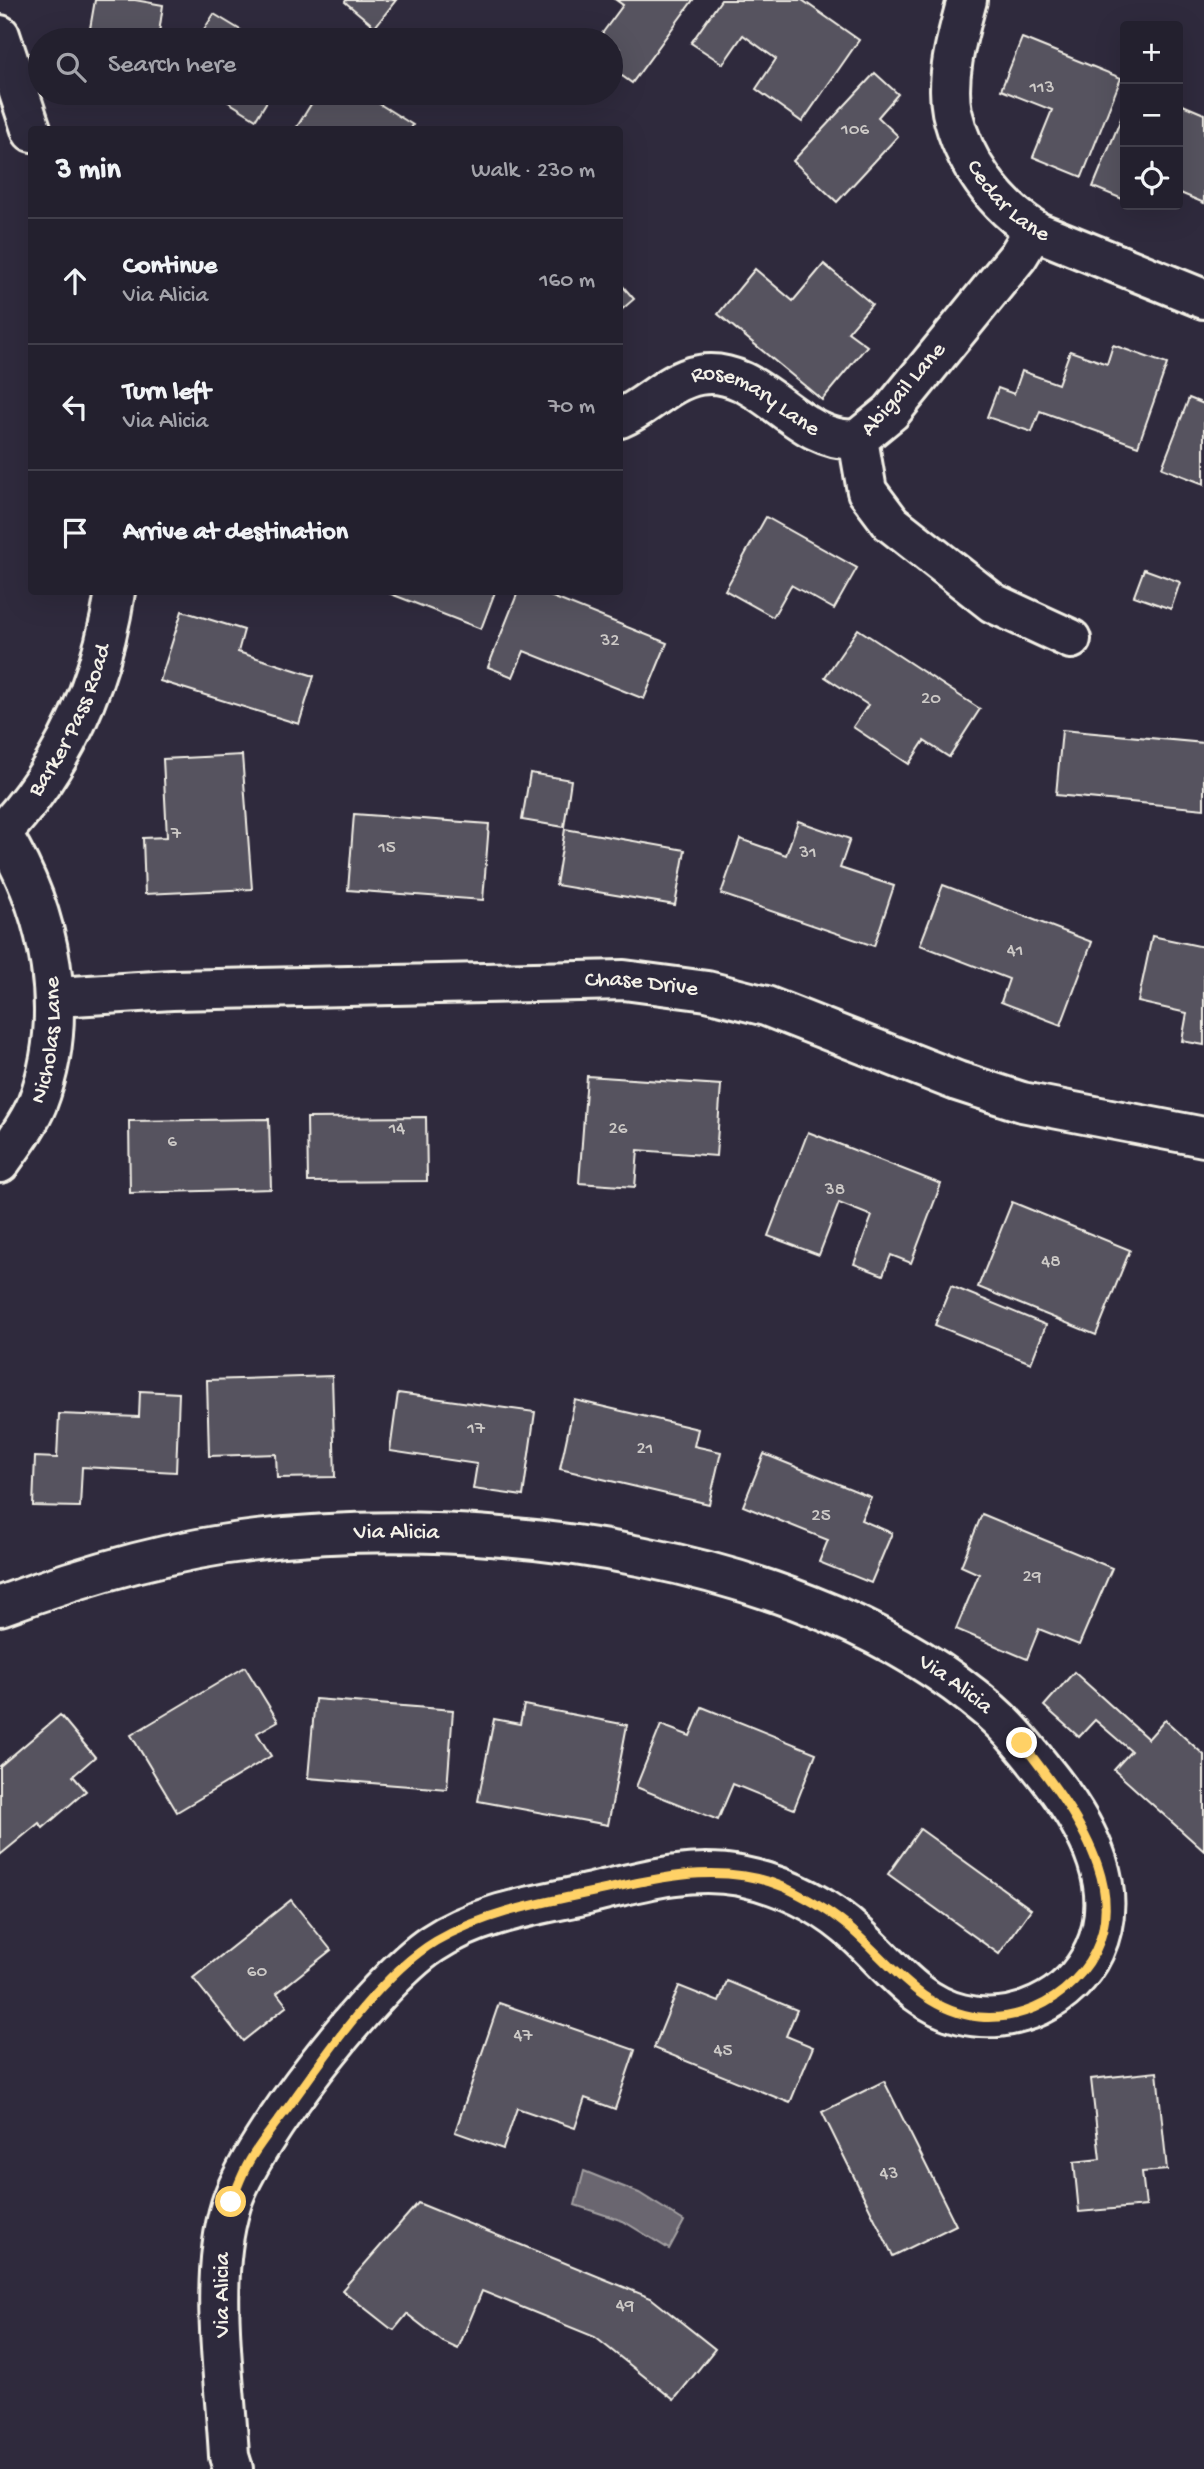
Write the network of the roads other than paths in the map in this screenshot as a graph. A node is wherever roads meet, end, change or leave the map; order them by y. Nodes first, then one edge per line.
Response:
1 (967, 0) edge
2 (0, 35) edge
3 (30, 126) edge
4 (1034, 230) junction
5 (1204, 299) edge
6 (623, 416) edge
7 (858, 439) junction
8 (114, 595) edge
9 (1071, 639) dead end
10 (1, 835) edge
11 (56, 997) junction
12 (1204, 1137) edge
13 (0, 1163) edge
14 (0, 1606) edge
15 (233, 2469) edge

1 - 4 street, Cedar Lane
2 - 3 street
4 - 5 street, Cedar Lane
4 - 7 street, Abigail Lane
6 - 7 street, Rosemary Lane
7 - 9 street, Abigail Lane
8 - 10 street, Barker Pass Road
10 - 11 street, Nicholas Lane
11 - 12 street, Chase Drive
11 - 13 street, Nicholas Lane
14 - 15 street, Via Alicia

